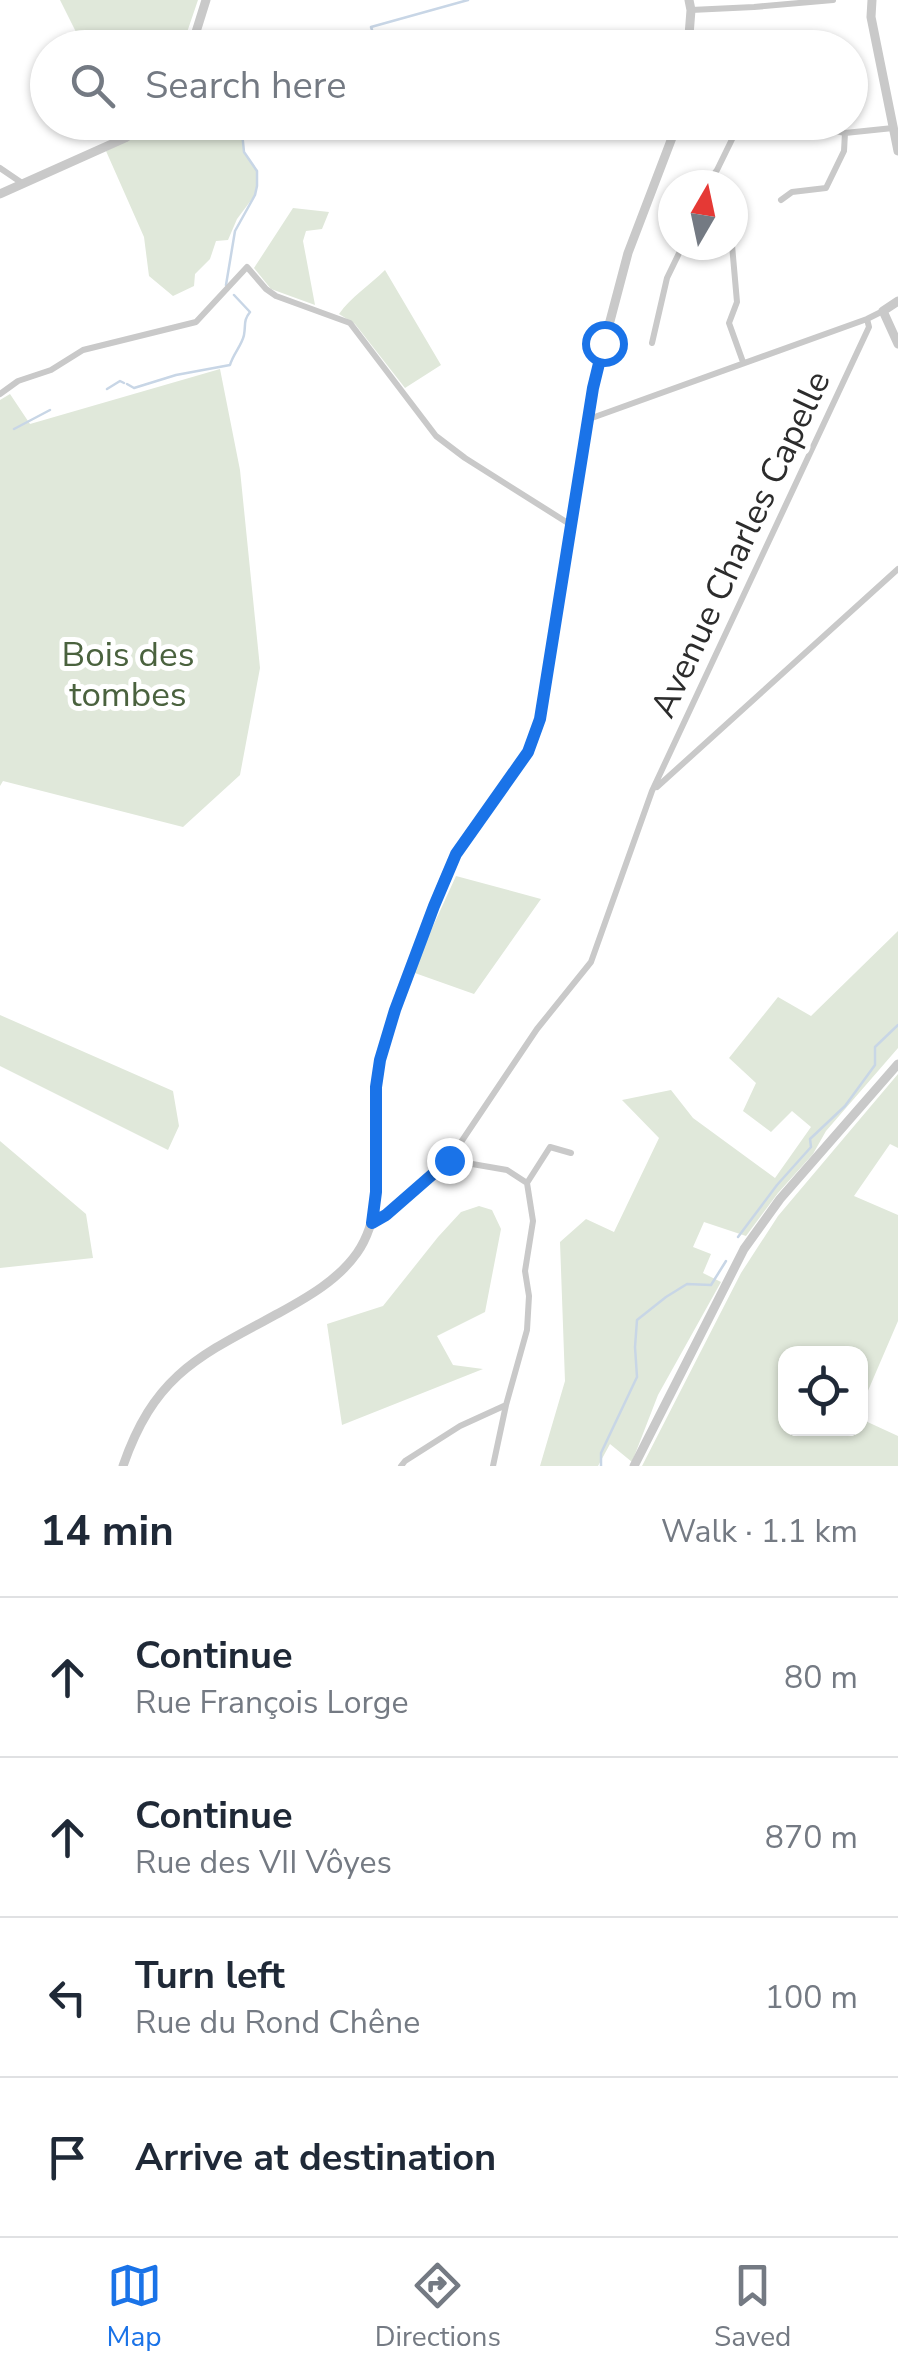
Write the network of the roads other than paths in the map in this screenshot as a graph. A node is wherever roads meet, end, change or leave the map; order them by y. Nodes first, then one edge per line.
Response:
1 (206, 0) edge
2 (833, 0) edge
3 (872, 0) edge
4 (690, 5) edge
5 (197, 30) edge
6 (689, 30) edge
7 (893, 128) junction
8 (868, 131) edge
9 (121, 140) edge
10 (671, 140) edge
11 (732, 140) edge
12 (845, 140) edge
13 (898, 152) edge
14 (0, 168) edge
15 (718, 170) edge
16 (23, 184) junction
17 (0, 194) edge
18 (781, 200) dead end
19 (676, 260) edge
20 (734, 260) edge
21 (898, 301) edge
22 (882, 311) junction
23 (867, 318) junction
24 (652, 343) dead end
25 (898, 344) edge
26 (743, 362) junction
27 (0, 394) edge
28 (589, 419) junction
29 (572, 525) junction
30 (898, 569) edge
31 (652, 791) junction
32 (898, 1064) edge
33 (571, 1153) dead end
34 (449, 1160) junction
35 (528, 1183) junction
36 (372, 1223) junction
37 (506, 1405) junction
38 (123, 1466) edge
39 (401, 1466) edge
40 (493, 1466) edge
41 (634, 1466) edge

1 - 5 street
2 - 4 street
3 - 7 street
4 - 6 street
7 - 8 street
7 - 13 street
9 - 16 street
10 - 28 street
11 - 15 street
12 - 18 street
14 - 16 street
16 - 17 street
19 - 24 street
20 - 26 street
21 - 22 street
22 - 23 street
22 - 25 street
23 - 26 street
23 - 31 street, Avenue Charles Capelle
26 - 28 street
27 - 29 street
28 - 29 street
29 - 36 street
30 - 31 street
31 - 34 street, Avenue Charles Capelle
32 - 41 street
33 - 35 street
34 - 35 street
34 - 36 street, Avenue Charles Capelle
35 - 37 street
36 - 38 street
37 - 39 street
37 - 40 street

